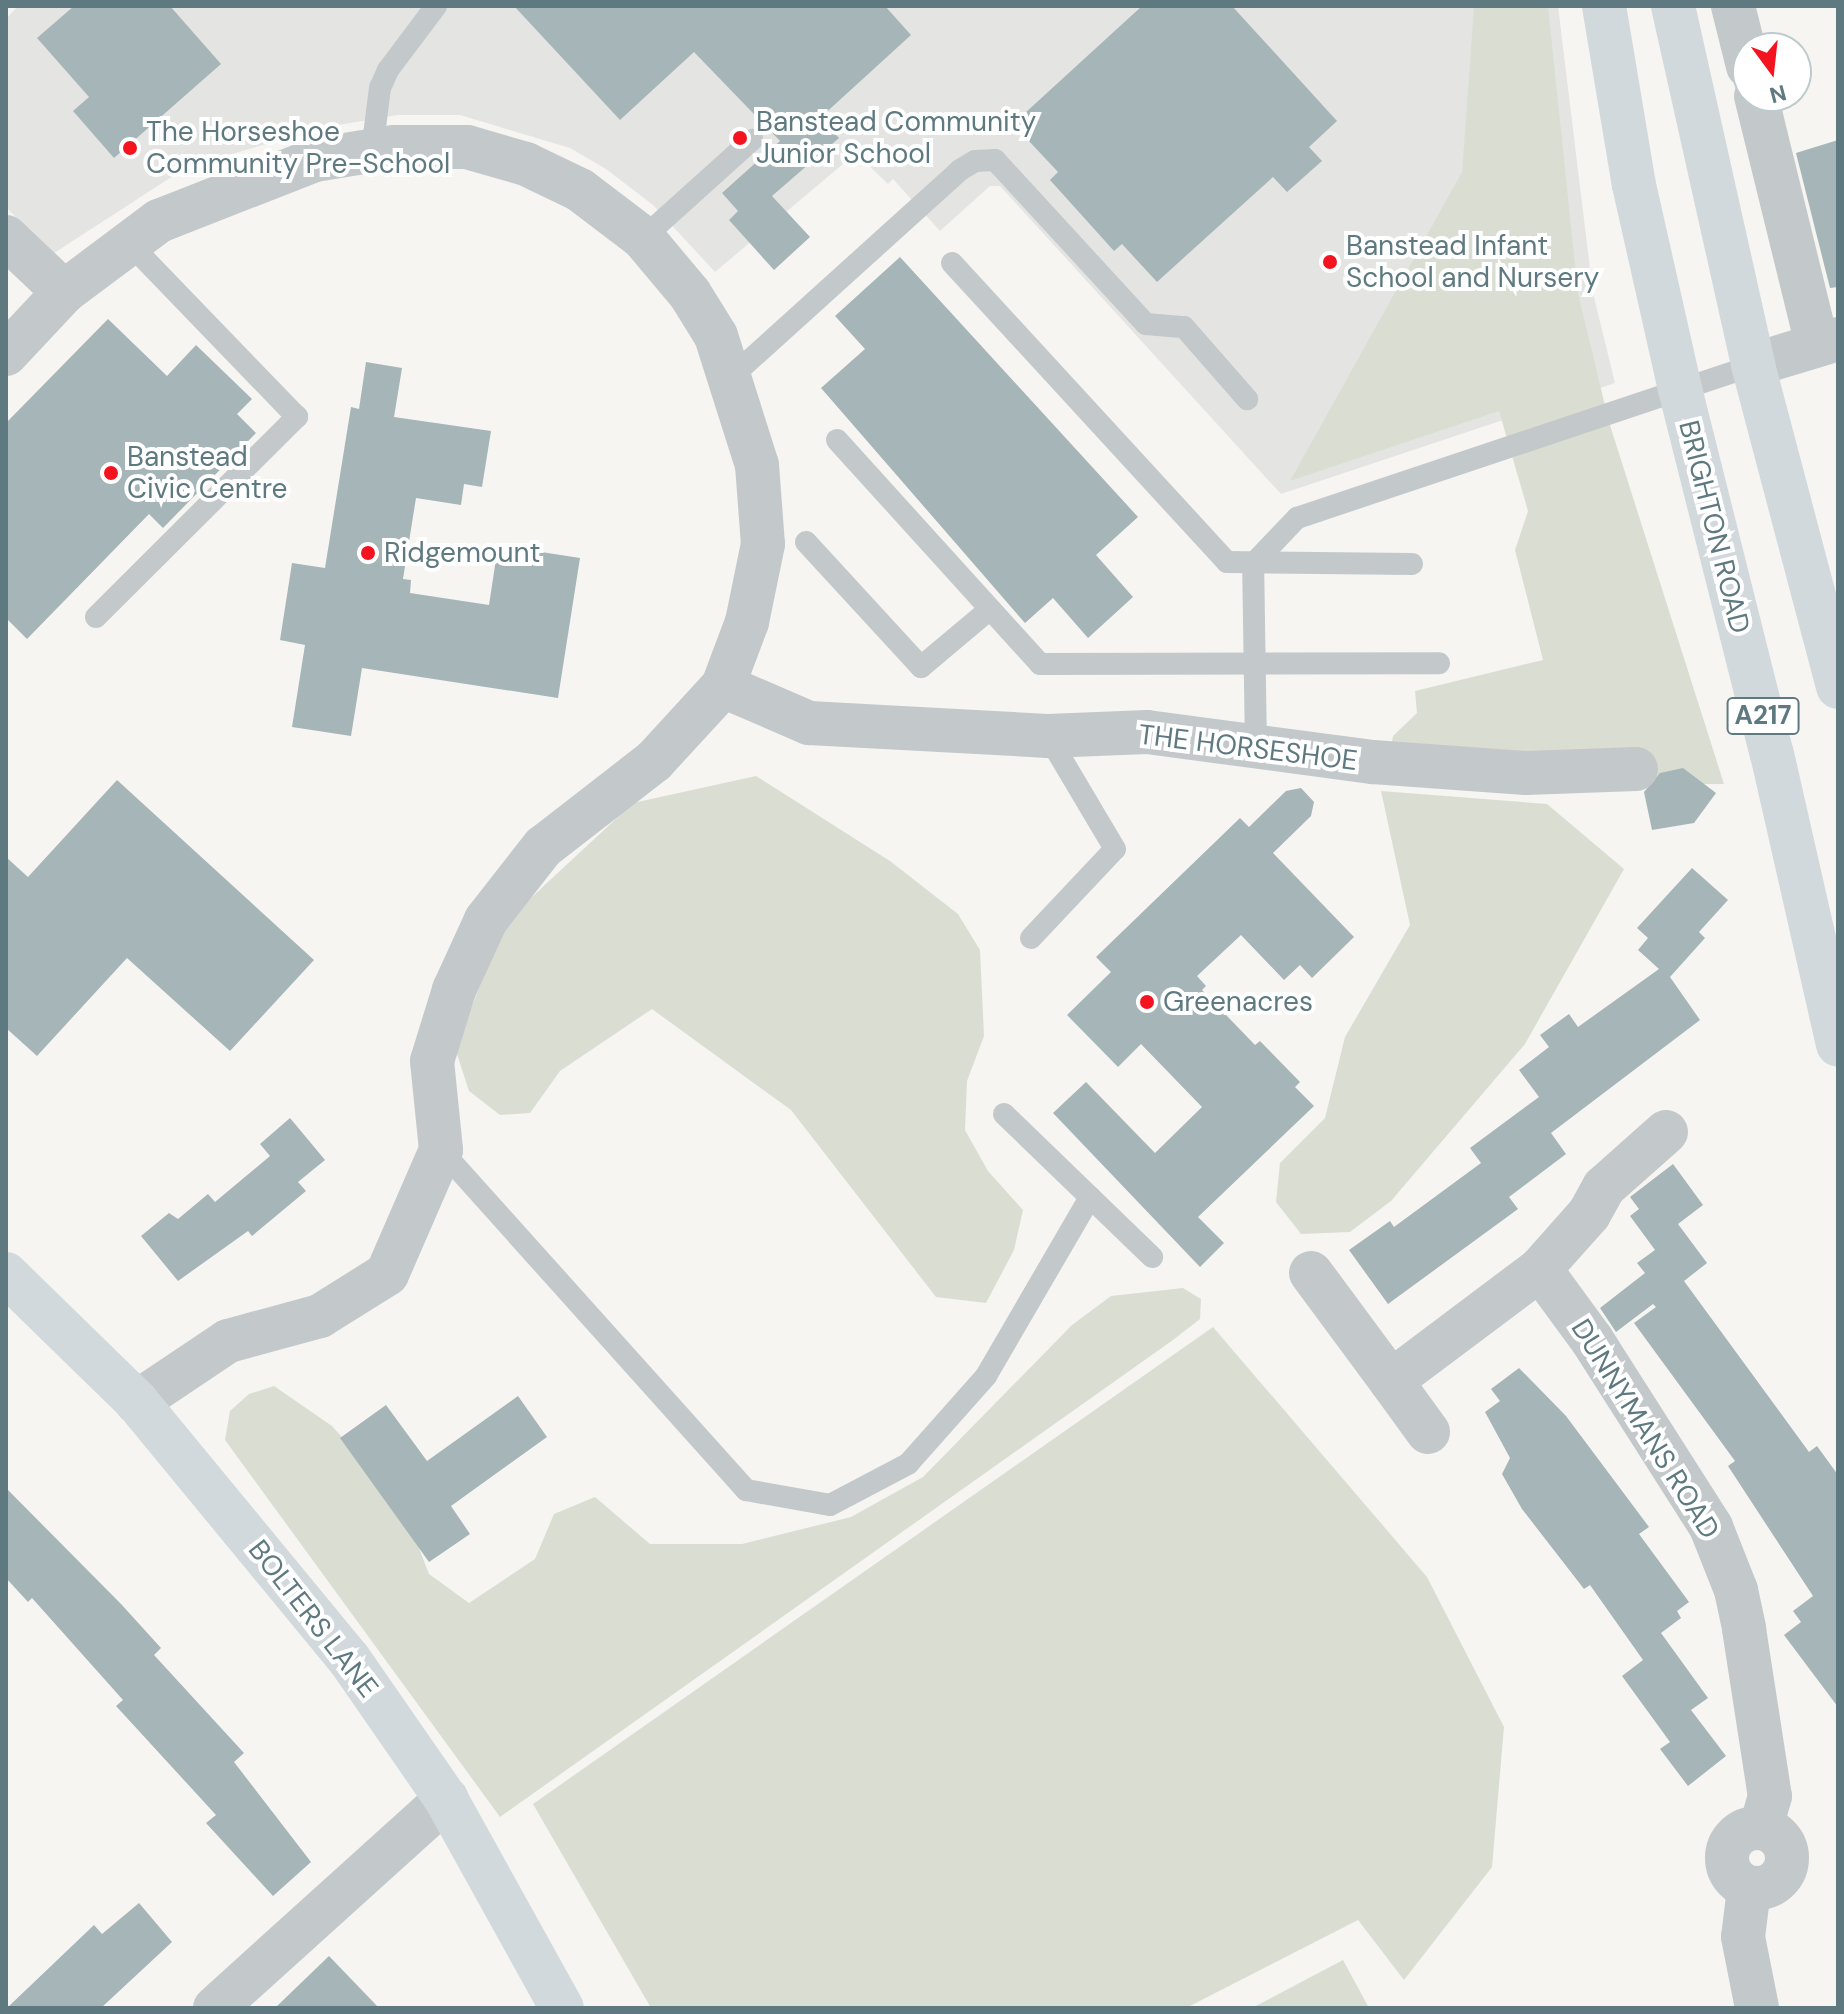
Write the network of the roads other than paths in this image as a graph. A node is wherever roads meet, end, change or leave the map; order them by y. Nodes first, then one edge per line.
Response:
1 (436, 6) edge
2 (1604, 6) edge
3 (1673, 6) edge
4 (1733, 6) edge
5 (1740, 32) edge
6 (1761, 112) edge
7 (752, 140) dead end
8 (372, 151) junction
9 (6, 237) edge
10 (643, 238) junction
11 (129, 243) junction
12 (952, 263) dead end
13 (64, 292) junction
14 (1828, 342) edge
15 (6, 354) edge
16 (1753, 365) junction
17 (730, 378) junction
18 (1680, 389) junction
19 (1247, 399) dead end
20 (837, 440) dead end
21 (806, 542) dead end
22 (1253, 564) junction
23 (1412, 564) dead end
24 (990, 609) junction
25 (96, 617) dead end
26 (1439, 663) dead end
27 (1254, 664) junction
28 (723, 686) junction
29 (1838, 687) edge
30 (1048, 736) junction
31 (1256, 748) junction
32 (1636, 769) dead end
33 (1031, 938) dead end
34 (1838, 1045) edge
35 (1004, 1114) dead end
36 (1666, 1132) dead end
37 (441, 1150) junction
38 (1090, 1197) junction
39 (1152, 1257) dead end
40 (1540, 1269) junction
41 (1311, 1273) dead end
42 (6, 1274) edge
43 (1391, 1381) junction
44 (137, 1402) junction
45 (1428, 1432) dead end
46 (446, 1799) junction
47 (215, 2008) edge
48 (562, 2008) edge
49 (1757, 2008) edge

1 - 8 lane
2 - 18 main road, BRIGHTON ROAD / A217
3 - 16 main road, A217
4 - 5 street
6 - 14 street
7 - 10 lane
8 - 10 street
8 - 11 street
9 - 13 street
10 - 17 street
11 - 13 street
11 - 25 lane
12 - 22 lane
13 - 15 street
14 - 16 street
16 - 18 lane
16 - 29 main road, A217
17 - 19 lane
17 - 28 street
18 - 22 lane
18 - 34 main road, BRIGHTON ROAD / A217
20 - 24 lane
21 - 24 lane
22 - 23 lane
22 - 27 lane
24 - 27 lane
26 - 27 lane
27 - 31 lane
28 - 30 street, THE HORSESHOE
28 - 37 street
30 - 31 street, THE HORSESHOE
30 - 33 lane
31 - 32 street, THE HORSESHOE
35 - 38 lane
36 - 40 street
37 - 38 lane
37 - 44 street
38 - 39 lane
40 - 43 street
40 - 49 street, DUNNYMANS ROAD
41 - 43 street
42 - 44 main road, BOLTERS LANE
43 - 45 street
44 - 46 main road, BOLTERS LANE
46 - 47 street
46 - 48 main road, BOLTERS LANE

